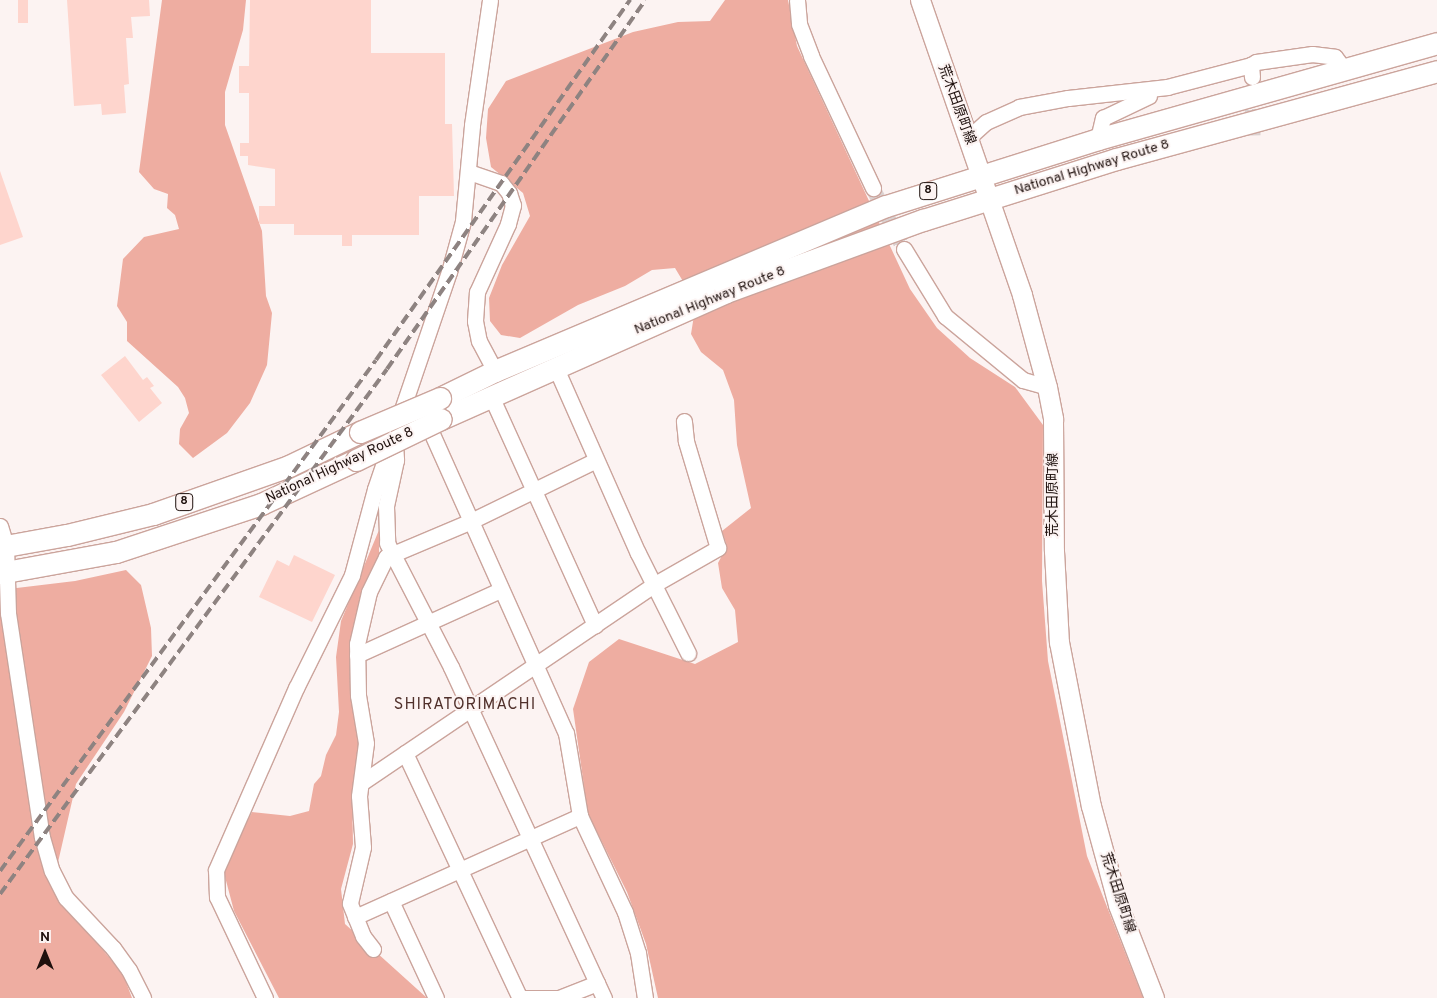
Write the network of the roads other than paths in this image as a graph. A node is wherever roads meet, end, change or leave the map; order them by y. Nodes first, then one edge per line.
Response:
1 (490, 0) edge
2 (796, 0) edge
3 (920, 0) edge
4 (1437, 43) edge
5 (1344, 69) junction
6 (1437, 71) edge
7 (1167, 87) junction
8 (967, 139) junction
9 (1098, 139) junction
10 (469, 172) junction
11 (982, 175) junction
12 (873, 188) tunnel mouth
13 (989, 199) junction
14 (904, 249) tunnel mouth
15 (555, 366) junction
16 (495, 371) junction
17 (1046, 387) junction
18 (491, 396) junction
19 (434, 422) junction
20 (684, 422) dead end
21 (394, 438) junction
22 (596, 460) junction
23 (534, 488) junction
24 (469, 522) junction
25 (2, 540) edge
26 (394, 553) junction
27 (4, 573) edge
28 (655, 584) junction
29 (500, 590) junction
30 (429, 623) junction
31 (594, 625) junction
32 (688, 653) dead end
33 (357, 655) junction
34 (535, 665) junction
35 (470, 708) junction
36 (405, 753) junction
37 (361, 783) junction
38 (580, 816) junction
39 (530, 839) junction
40 (460, 871) junction
41 (391, 901) junction
42 (355, 917) junction
43 (373, 949) dead end
44 (597, 983) junction
45 (143, 998) edge
46 (265, 998) edge
47 (436, 998) edge
48 (520, 998) edge
49 (604, 998) edge
50 (645, 998) edge
51 (1154, 998) edge

1 - 10 street
2 - 12 street
3 - 8 main road, 荒木田原町線
4 - 5 highway, National Highway Route 8 / 8
5 - 7 street
5 - 9 highway, National Highway Route 8 / 8
6 - 13 highway, National Highway Route 8 / 8
7 - 8 street
7 - 9 street
8 - 11 main road, 荒木田原町線
9 - 11 highway, National Highway Route 8 / 8
10 - 16 street
10 - 21 street
11 - 13 main road, 荒木田原町線
11 - 16 highway, National Highway Route 8 / 8
13 - 15 highway, National Highway Route 8 / 8
13 - 17 main road, 荒木田原町線
14 - 17 street
15 - 18 highway, National Highway Route 8 / 8
15 - 22 street
16 - 25 highway, National Highway Route 8 / 8, bridge
17 - 51 main road, 荒木田原町線
18 - 19 highway, National Highway Route 8 / 8
18 - 23 street
19 - 24 street
19 - 27 highway, National Highway Route 8 / 8, bridge
20 - 28 street
21 - 26 street
21 - 46 street
22 - 23 street
22 - 28 street
23 - 24 street
23 - 31 street
24 - 26 street
24 - 29 street
25 - 27 street
26 - 30 street
26 - 33 street
27 - 45 street
28 - 31 street
28 - 32 street
29 - 30 street
29 - 34 street
30 - 33 street
30 - 35 street
31 - 34 street
33 - 37 street
34 - 35 street
34 - 38 street
35 - 36 street
35 - 39 street
36 - 37 street
36 - 40 street
37 - 42 street
38 - 39 street
38 - 50 street
39 - 40 street
39 - 44 street
40 - 41 street
40 - 48 street
41 - 42 street
41 - 47 street
42 - 43 street
44 - 48 street
44 - 49 street

